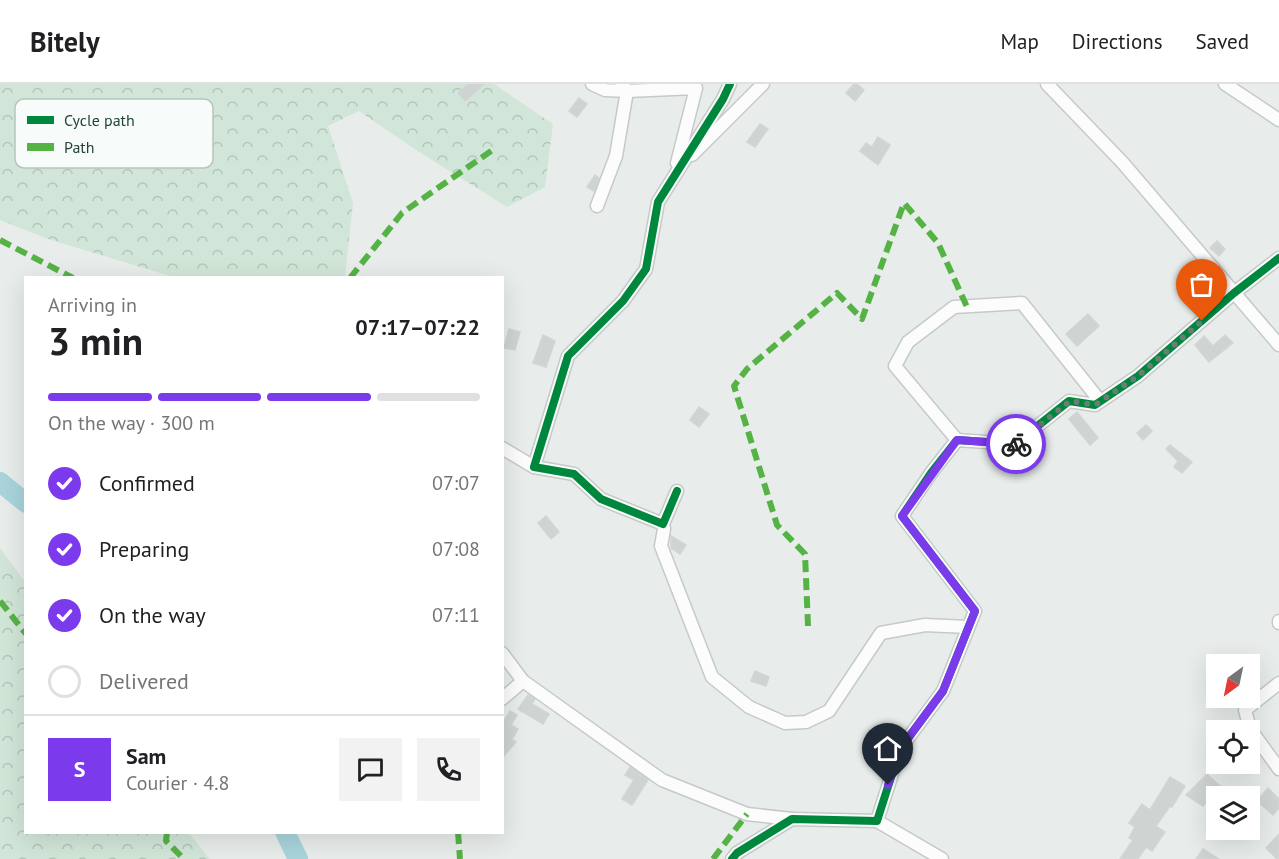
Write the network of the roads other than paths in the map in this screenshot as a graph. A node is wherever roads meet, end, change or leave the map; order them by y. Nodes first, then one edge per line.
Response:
1 (592, 84) edge
2 (730, 84) edge
3 (764, 84) edge
4 (1047, 84) edge
5 (1225, 84) edge
6 (624, 88) edge
7 (1279, 120) edge
8 (675, 173) junction
9 (597, 206) dead end
10 (1279, 258) edge
11 (1234, 293) junction
12 (1279, 345) edge
13 (1100, 401) junction
14 (957, 440) junction
15 (504, 449) edge
16 (534, 467) junction
17 (677, 491) dead end
18 (663, 524) junction
19 (968, 627) junction
20 (504, 655) edge
21 (523, 681) junction
22 (1279, 683) edge
23 (504, 697) edge
24 (1279, 768) edge
25 (792, 819) junction
26 (877, 821) junction
27 (732, 859) edge
28 (942, 859) edge

1 - 6 street
2 - 8 street
3 - 8 street
4 - 11 street
5 - 7 street
6 - 8 street
6 - 9 street
8 - 16 street
10 - 11 street
11 - 12 street
11 - 13 street
13 - 14 street
13 - 14 street
14 - 19 street
15 - 16 street
16 - 18 street
17 - 18 street
18 - 19 street
19 - 26 street
20 - 21 street
21 - 23 street
21 - 25 street
22 - 24 street
25 - 26 street
25 - 27 street
26 - 28 street

